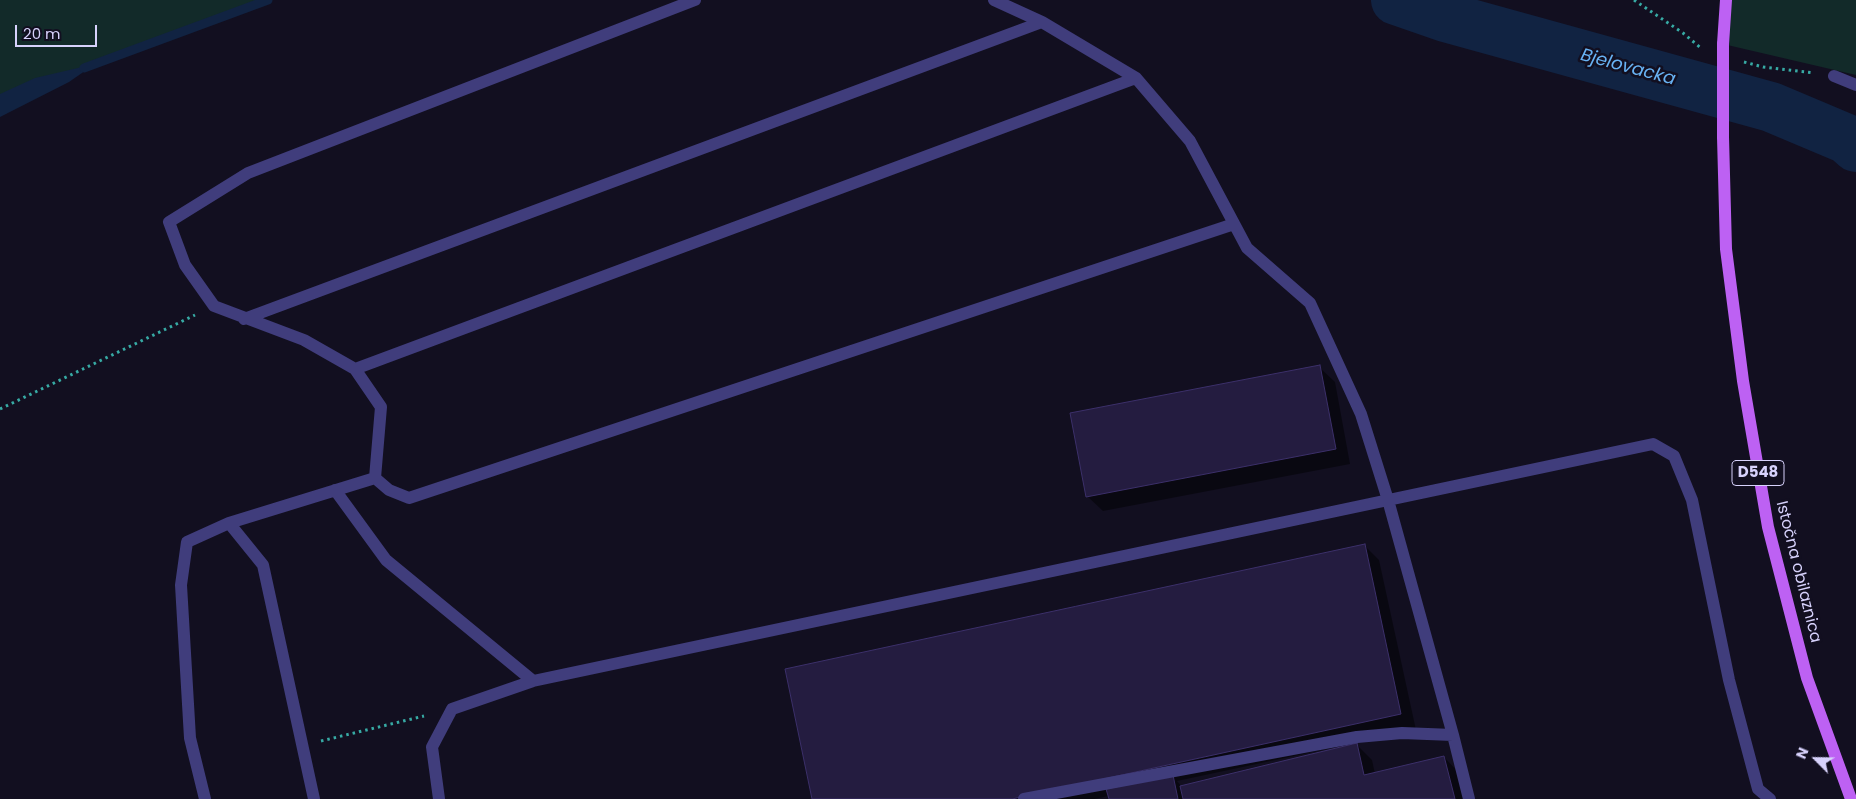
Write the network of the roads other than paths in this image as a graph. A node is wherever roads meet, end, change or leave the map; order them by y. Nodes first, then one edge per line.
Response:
1 (695, 0) edge
2 (994, 0) edge
3 (1726, 0) edge
4 (1042, 22) junction
5 (1834, 76) dead end
6 (1136, 78) junction
7 (1856, 86) edge
8 (1234, 224) junction
9 (244, 319) junction
10 (355, 369) junction
11 (375, 478) junction
12 (335, 490) junction
13 (1388, 500) junction
14 (229, 523) junction
15 (533, 681) junction
16 (1453, 735) junction
17 (205, 799) edge
18 (314, 799) edge
19 (439, 799) edge
20 (1024, 799) edge
21 (1469, 799) edge
22 (1770, 799) edge
23 (1851, 799) edge

1 - 9 street
2 - 4 street
3 - 23 main road, Istočna obilaznica / D548, bridge
4 - 6 street
4 - 9 street
5 - 7 street
6 - 8 street
6 - 10 street
8 - 11 street
8 - 13 street
9 - 10 street
10 - 11 street
11 - 12 street
12 - 14 street
12 - 15 street
13 - 15 street
13 - 16 street
13 - 22 street
14 - 17 street
14 - 18 street
15 - 19 street
16 - 20 street
16 - 21 street

